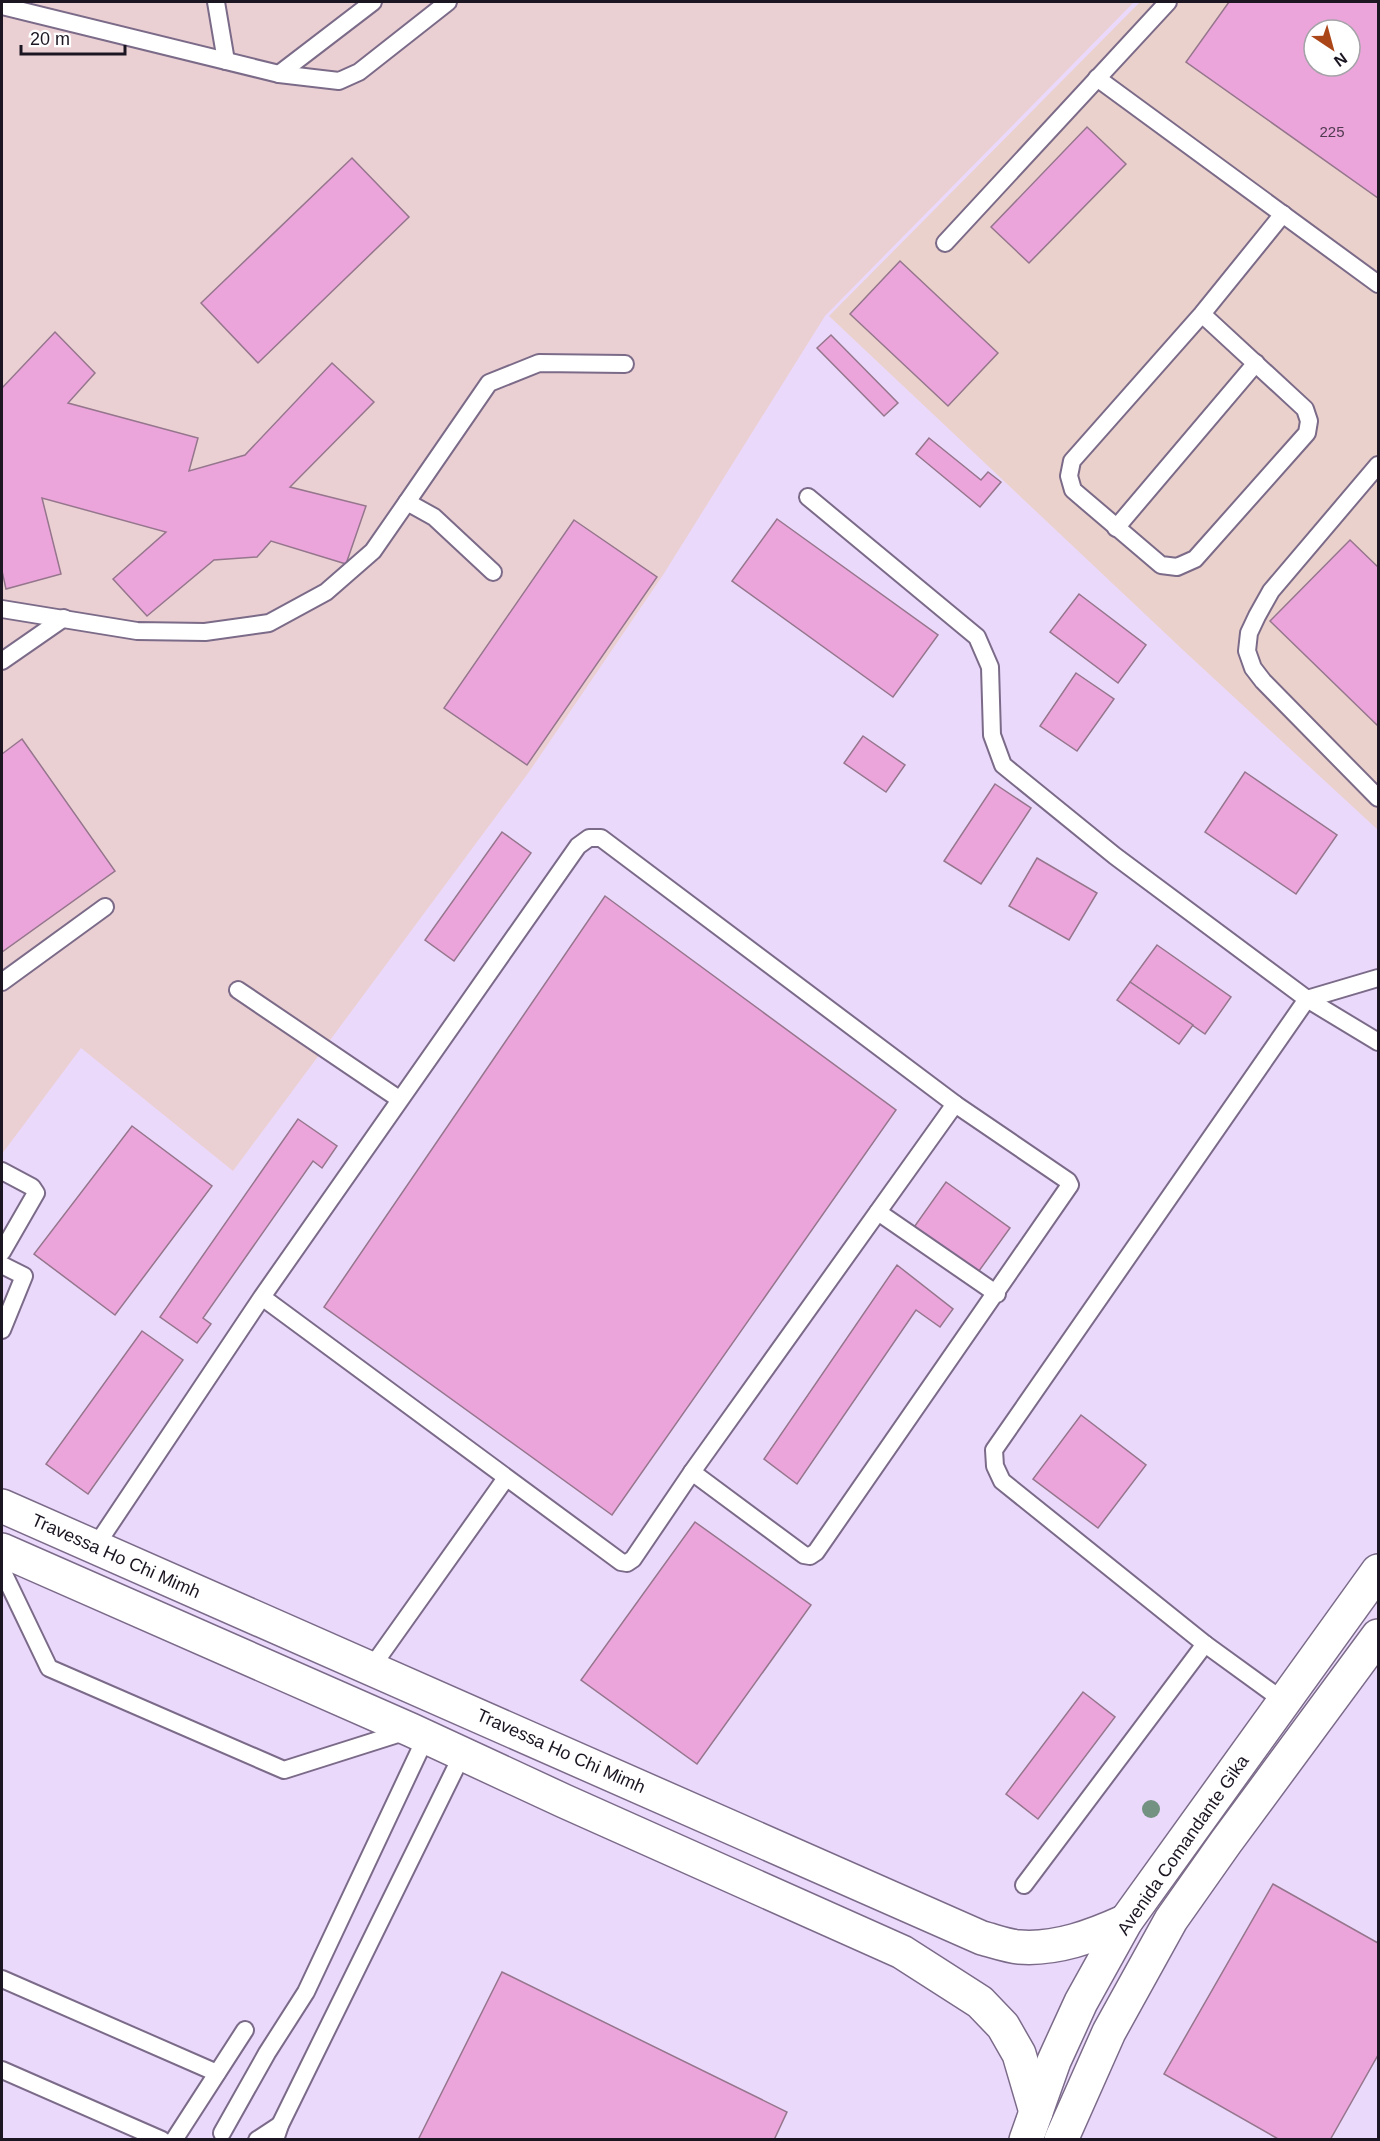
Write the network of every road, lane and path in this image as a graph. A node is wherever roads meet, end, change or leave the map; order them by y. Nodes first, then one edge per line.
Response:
1 (216, 2) edge
2 (373, 2) edge
3 (448, 2) edge
4 (1168, 2) edge
5 (2, 6) edge
6 (226, 61) junction
7 (279, 74) junction
8 (1097, 78) junction
9 (1283, 214) junction
10 (945, 243) dead end
11 (1378, 284) edge
12 (1202, 314) junction
13 (1256, 363) junction
14 (625, 364) dead end
15 (1377, 469) edge
16 (808, 497) dead end
17 (407, 502) junction
18 (1116, 528) junction
19 (493, 572) dead end
20 (2, 609) edge
21 (64, 618) junction
22 (2, 661) edge
23 (1378, 798) edge
24 (105, 907) dead end
25 (1378, 978) edge
26 (2, 982) edge
27 (238, 990) dead end
28 (1306, 999) junction
29 (1378, 1042) edge
30 (399, 1100) junction
31 (955, 1104) junction
32 (2, 1171) edge
33 (878, 1212) junction
34 (2, 1252) edge
35 (2, 1265) edge
36 (996, 1294) junction
37 (262, 1297) junction
38 (2, 1330) edge
39 (692, 1472) junction
40 (506, 1478) junction
41 (2, 1506) edge
42 (95, 1547) junction
43 (2, 1550) edge
44 (2, 1570) edge
45 (1378, 1571) edge
46 (1378, 1636) edge
47 (1204, 1644) junction
48 (371, 1668) junction
49 (1286, 1702) junction
50 (418, 1733) junction
51 (462, 1753) junction
52 (1024, 1885) dead end
53 (1126, 1921) junction
54 (2, 1979) edge
55 (245, 2030) dead end
56 (2, 2070) edge
57 (217, 2073) junction
58 (1031, 2126) edge
59 (277, 2132) edge
60 (222, 2133) dead end
61 (162, 2139) edge
62 (174, 2139) edge
63 (257, 2139) edge
64 (1061, 2139) edge

1 - 6 lane
2 - 7 lane
3 - 7 lane
4 - 8 lane
5 - 6 lane
6 - 7 lane
8 - 9 lane
8 - 10 lane
9 - 11 lane
9 - 12 lane
12 - 13 lane
12 - 18 lane
13 - 18 lane
13 - 18 lane
14 - 17 lane
15 - 23 lane
16 - 28 lane
17 - 19 lane
17 - 21 lane
20 - 21 lane
21 - 22 lane
24 - 26 lane
25 - 28 lane
27 - 30 lane
28 - 29 lane
28 - 47 lane
30 - 31 lane
30 - 37 lane
31 - 33 lane
31 - 36 lane
32 - 34 lane
33 - 36 lane
33 - 39 lane
35 - 38 lane
36 - 39 lane
37 - 40 lane
37 - 42 lane
39 - 40 lane
40 - 48 lane
41 - 42 street, Travessa Ho Chi Mimh
42 - 48 street, Travessa Ho Chi Mimh
43 - 50 street
44 - 50 lane
45 - 49 street, Avenida Comandante Gika
46 - 64 street, Avenida Comandante Gika
47 - 49 lane
47 - 52 lane
48 - 53 street, Travessa Ho Chi Mimh
49 - 53 street, Avenida Comandante Gika
50 - 51 street
50 - 60 lane
51 - 58 street
51 - 59 lane
53 - 58 street, Avenida Comandante Gika
54 - 57 lane
55 - 57 lane
56 - 61 lane
57 - 62 lane
59 - 63 lane

